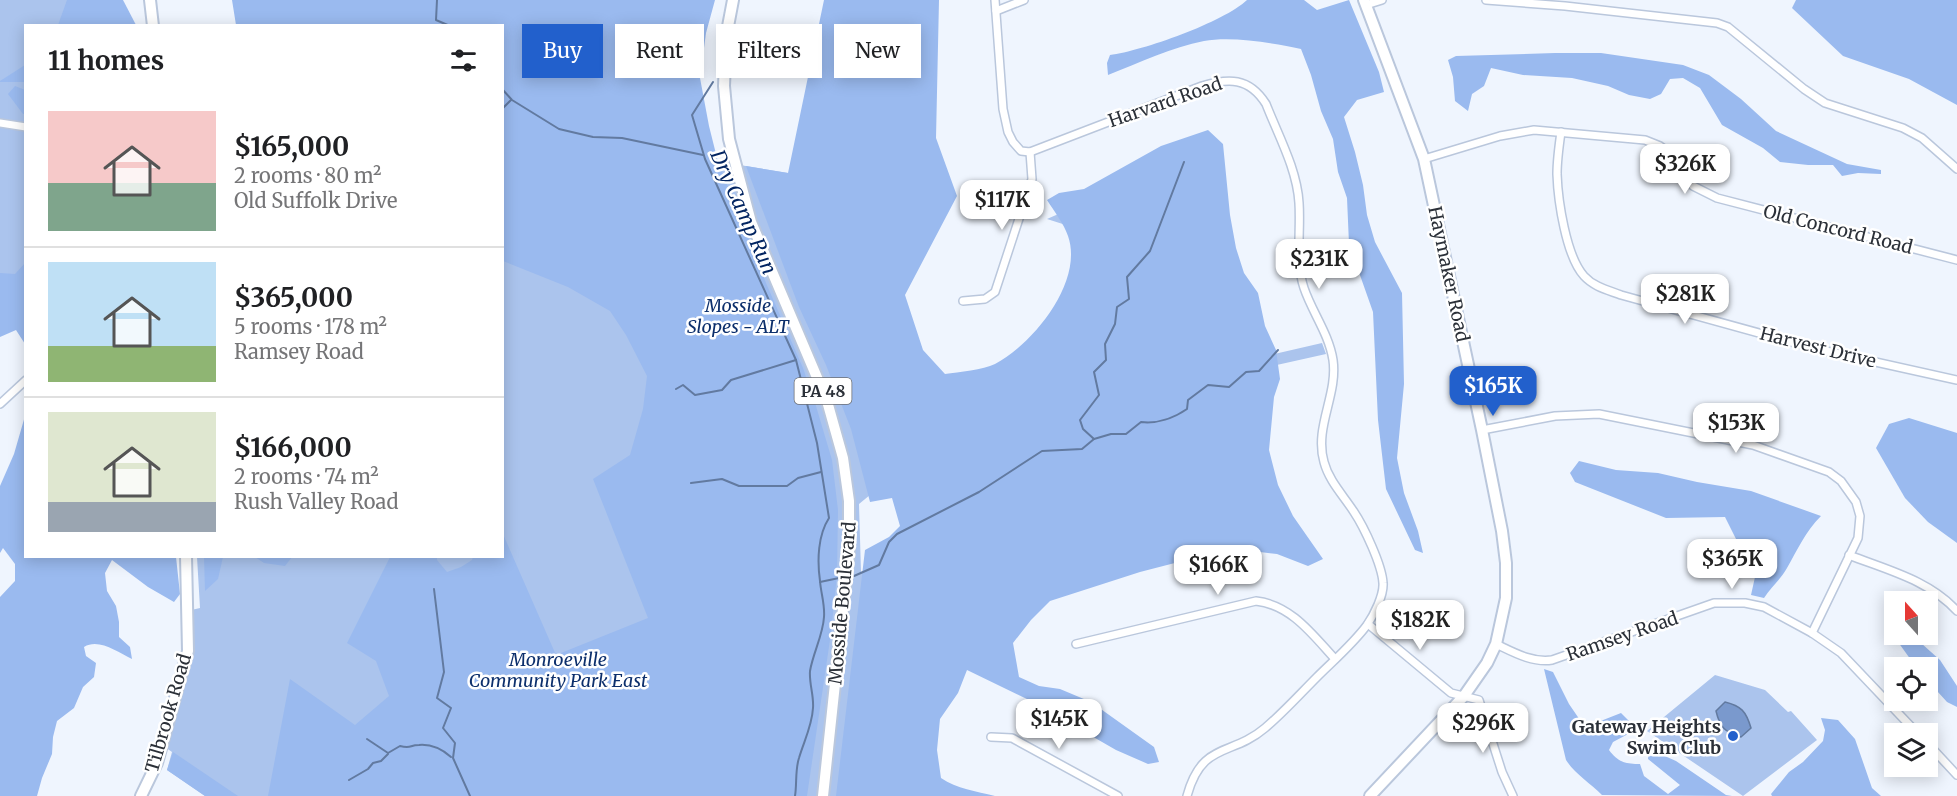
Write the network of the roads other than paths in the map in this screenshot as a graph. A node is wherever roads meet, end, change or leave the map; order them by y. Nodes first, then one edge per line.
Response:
1 (150, 0) edge
2 (733, 0) edge
3 (995, 0) edge
4 (1024, 0) edge
5 (1382, 0) edge
6 (1486, 0) edge
7 (1365, 3) edge
8 (1565, 3) edge
9 (996, 11) junction
10 (153, 24) edge
11 (0, 123) edge
12 (24, 128) edge
13 (1560, 132) junction
14 (1030, 152) junction
15 (1424, 159) junction
16 (1957, 169) edge
17 (1957, 260) edge
18 (963, 301) dead end
19 (1957, 380) edge
20 (24, 382) edge
21 (0, 404) edge
22 (1482, 430) junction
23 (1849, 555) junction
24 (186, 558) edge
25 (1957, 611) edge
26 (1368, 624) junction
27 (1812, 633) junction
28 (1076, 644) dead end
29 (1496, 644) junction
30 (1335, 658) junction
31 (1464, 696) junction
32 (1908, 723) edge
33 (991, 737) dead end
34 (1938, 755) edge
35 (1957, 775) edge
36 (141, 796) edge
37 (823, 796) edge
38 (1118, 796) edge
39 (1187, 796) edge
40 (1370, 796) edge
41 (1513, 796) edge

1 - 10 main road
2 - 37 main road, Mosside Boulevard / PA 48
3 - 9 street
4 - 9 street
5 - 7 street
6 - 8 street
7 - 15 main road, Haymaker Road
8 - 16 street
9 - 14 street
11 - 12 street
13 - 15 street, Old Concord Road
13 - 17 street, Old Concord Road
13 - 19 street, Harvest Drive
14 - 18 street
14 - 26 street, Harvard Road
15 - 22 main road, Haymaker Road
20 - 21 street
22 - 23 street
22 - 29 main road, Haymaker Road
23 - 25 street
23 - 27 street
24 - 36 main road, Tilbrook Road
26 - 30 street, Harvard Road
26 - 31 street
27 - 29 street, Ramsey Road
27 - 32 street, Ramsey Road
28 - 30 street
29 - 31 main road, Haymaker Road
30 - 39 street, Harvard Road
31 - 40 main road, Haymaker Road
31 - 41 street
33 - 38 street
34 - 35 street

